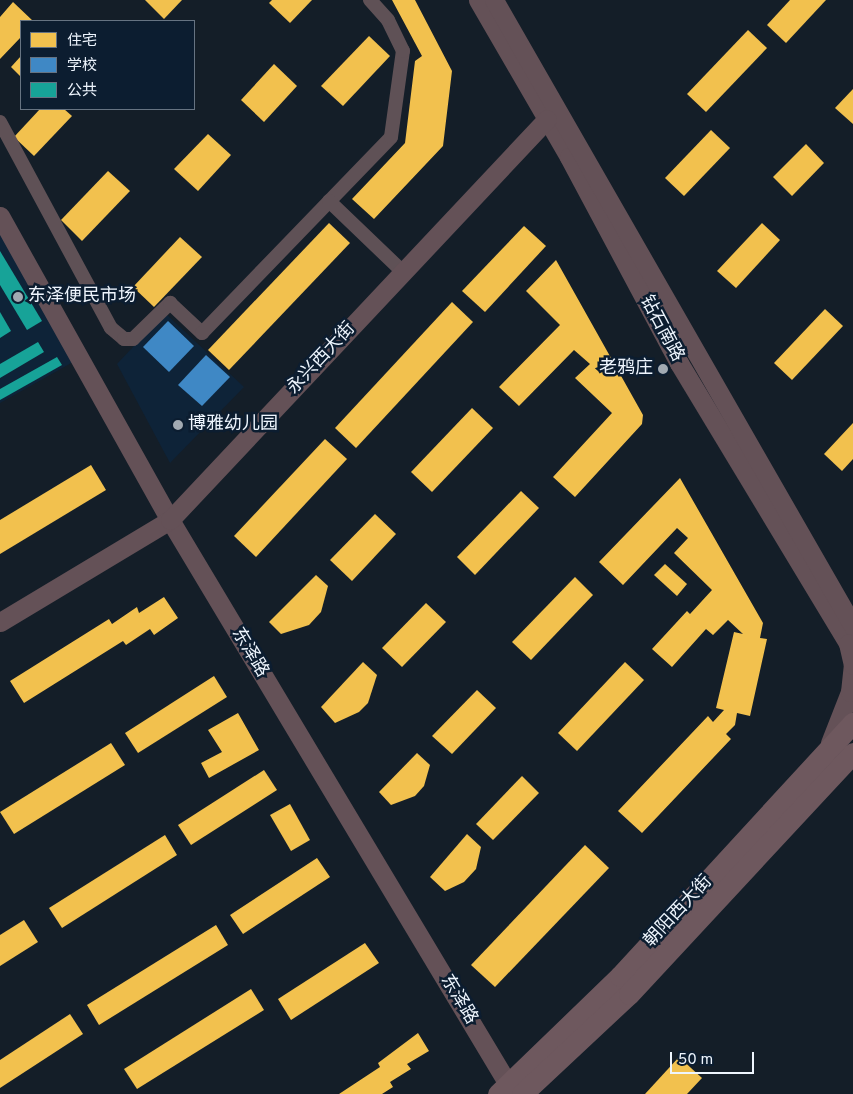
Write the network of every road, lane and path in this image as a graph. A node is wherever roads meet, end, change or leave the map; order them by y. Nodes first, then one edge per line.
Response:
1 (370, 0) edge
2 (478, 0) edge
3 (494, 0) edge
4 (547, 119) junction
5 (0, 122) edge
6 (329, 201) junction
7 (0, 216) edge
8 (404, 273) junction
9 (170, 520) junction
10 (0, 622) edge
11 (850, 630) edge
12 (853, 723) edge
13 (853, 753) edge
14 (837, 764) edge
15 (511, 1092) edge

1 - 6 street
2 - 4 main road, 钻石南路
3 - 11 main road, 钻石南路
4 - 8 main road, 永兴西大街
4 - 11 main road, 钻石南路
5 - 6 street
6 - 8 street
7 - 9 main road, 东泽路
8 - 9 main road, 永兴西大街
9 - 10 main road, 永兴西大街
9 - 15 main road, 东泽路
11 - 14 main road
12 - 14 main road, 朝阳西大街
13 - 14 main road, 朝阳西大街
14 - 15 main road, 朝阳西大街

